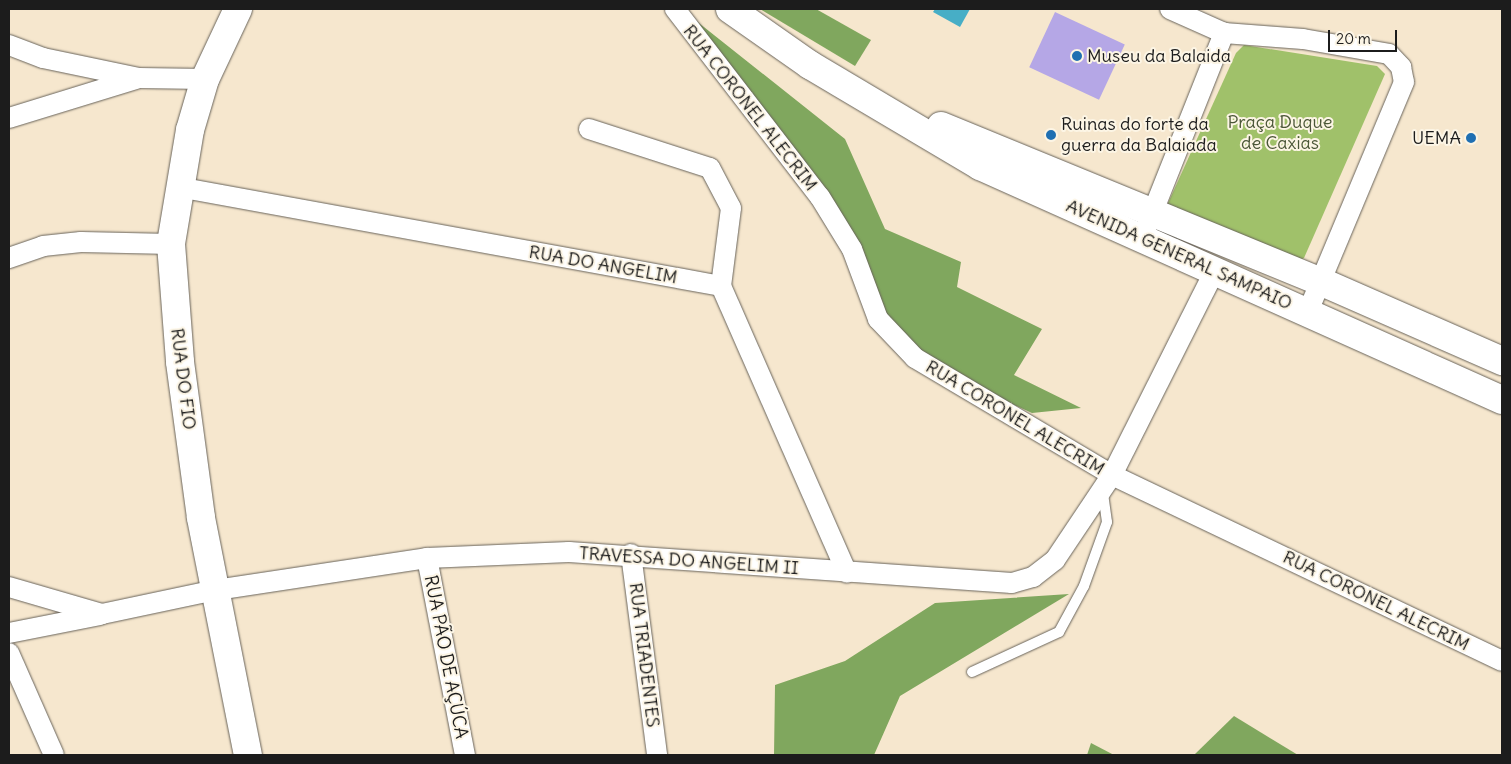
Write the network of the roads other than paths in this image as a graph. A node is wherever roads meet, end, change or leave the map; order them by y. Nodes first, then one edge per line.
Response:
1 (238, 9) edge
2 (675, 9) edge
3 (730, 9) edge
4 (1170, 9) edge
5 (1224, 32) junction
6 (9, 45) edge
7 (139, 78) junction
8 (205, 79) junction
9 (9, 118) edge
10 (589, 129) dead end
11 (178, 187) junction
12 (1147, 227) junction
13 (171, 244) junction
14 (9, 255) edge
15 (1214, 272) junction
16 (1322, 282) junction
17 (722, 286) junction
18 (1308, 312) junction
19 (1502, 361) edge
20 (1502, 400) edge
21 (1107, 482) junction
22 (630, 554) junction
23 (427, 558) junction
24 (847, 573) junction
25 (9, 586) edge
26 (216, 590) junction
27 (102, 614) junction
28 (9, 633) edge
29 (9, 653) edge
30 (1502, 661) edge
31 (972, 672) dead end
32 (54, 755) edge
33 (248, 755) edge
34 (465, 755) edge
35 (657, 755) edge

1 - 8 street, RUA DO FIO
2 - 21 street, RUA CORONEL ALECRIM
3 - 12 street, AVENIDA GENERAL SAMPAIO
4 - 5 street
5 - 12 street
5 - 16 street
6 - 7 street
7 - 8 street
7 - 9 street
8 - 11 street, RUA DO FIO
10 - 17 street
11 - 13 street, RUA DO FIO
11 - 17 street, RUA DO ANGELIM
12 - 15 street, AVENIDA GENERAL SAMPAIO
12 - 16 street, AVENIDA GENERAL SAMPAIO
13 - 14 street
13 - 26 street, RUA DO FIO
15 - 18 street, AVENIDA GENERAL SAMPAIO
15 - 21 street, TRAVESSA DO ANGELIM II
16 - 18 street
16 - 19 street, AVENIDA GENERAL SAMPAIO
17 - 24 street
18 - 20 street, AVENIDA GENERAL SAMPAIO
21 - 24 street, TRAVESSA DO ANGELIM II
21 - 30 street, RUA CORONEL ALECRIM
21 - 31 lane
22 - 23 street, TRAVESSA DO ANGELIM II
22 - 24 street, TRAVESSA DO ANGELIM II
22 - 35 street, RUA TRIADENTES
23 - 26 street, TRAVESSA DO ANGELIM II
23 - 34 street, RUA PÃO DE AÇÚCA
25 - 27 street
26 - 27 street, TRAVESSA DO ANGELIM II
26 - 33 street, RUA DO FIO
27 - 28 street, TRAVESSA DO ANGELIM II
29 - 32 street

